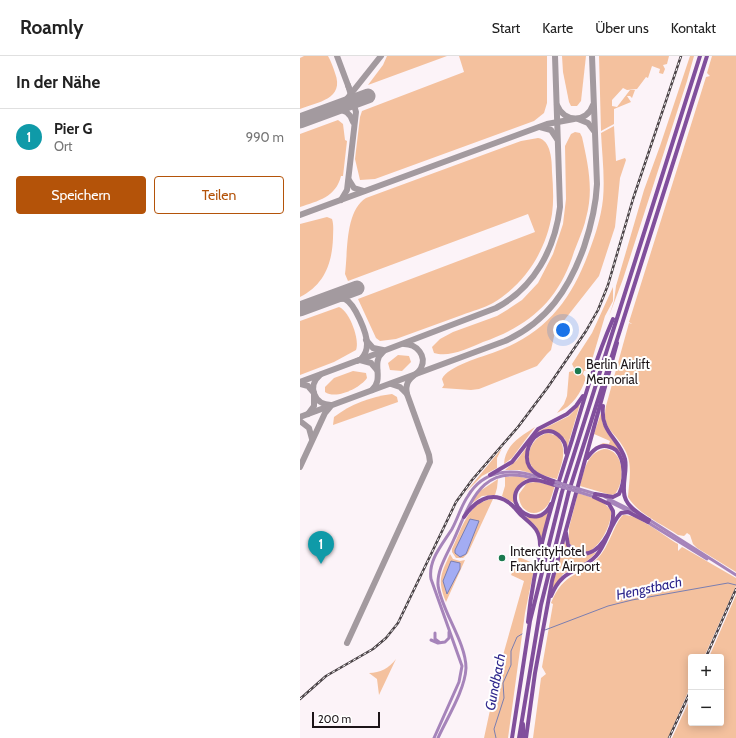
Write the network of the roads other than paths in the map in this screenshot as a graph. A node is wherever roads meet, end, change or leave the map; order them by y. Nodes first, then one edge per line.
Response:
1 (700, 56) edge
2 (707, 56) edge
3 (620, 304) junction
4 (622, 321) junction
5 (589, 384) junction
6 (607, 386) junction
7 (584, 461) junction
8 (564, 463) junction
9 (505, 471) junction
10 (497, 474) junction
11 (490, 475) joint
12 (556, 485) junction
13 (595, 495) junction
14 (464, 517) junction
15 (648, 521) junction
16 (567, 522) junction
17 (540, 556) junction
18 (736, 575) edge
19 (547, 608) junction
20 (449, 626) junction
21 (435, 633) dead end
22 (528, 636) junction
23 (431, 640) dead end
24 (440, 643) junction
25 (522, 710) junction
26 (434, 738) edge
27 (438, 738) edge
28 (512, 738) edge
29 (519, 738) edge
30 (523, 738) edge
31 (526, 738) edge

1 - 3 highway
2 - 4 highway
3 - 5 highway
3 - 22 highway
4 - 6 highway
4 - 25 highway
5 - 8 highway
5 - 9 highway
6 - 7 highway
6 - 15 highway
7 - 13 highway
7 - 16 highway
8 - 12 highway
8 - 12 highway
9 - 10 highway
9 - 10 street
9 - 12 street
10 - 11 highway
10 - 14 street
11 - 20 street
12 - 12 highway
12 - 13 street, bridge
12 - 17 highway
13 - 15 street
13 - 16 highway
14 - 17 highway
14 - 27 street
15 - 18 street
15 - 19 highway
16 - 19 highway
17 - 22 highway
19 - 31 highway
20 - 24 street
20 - 26 street
21 - 24 street
22 - 28 highway
23 - 24 street
25 - 29 highway
25 - 30 highway

